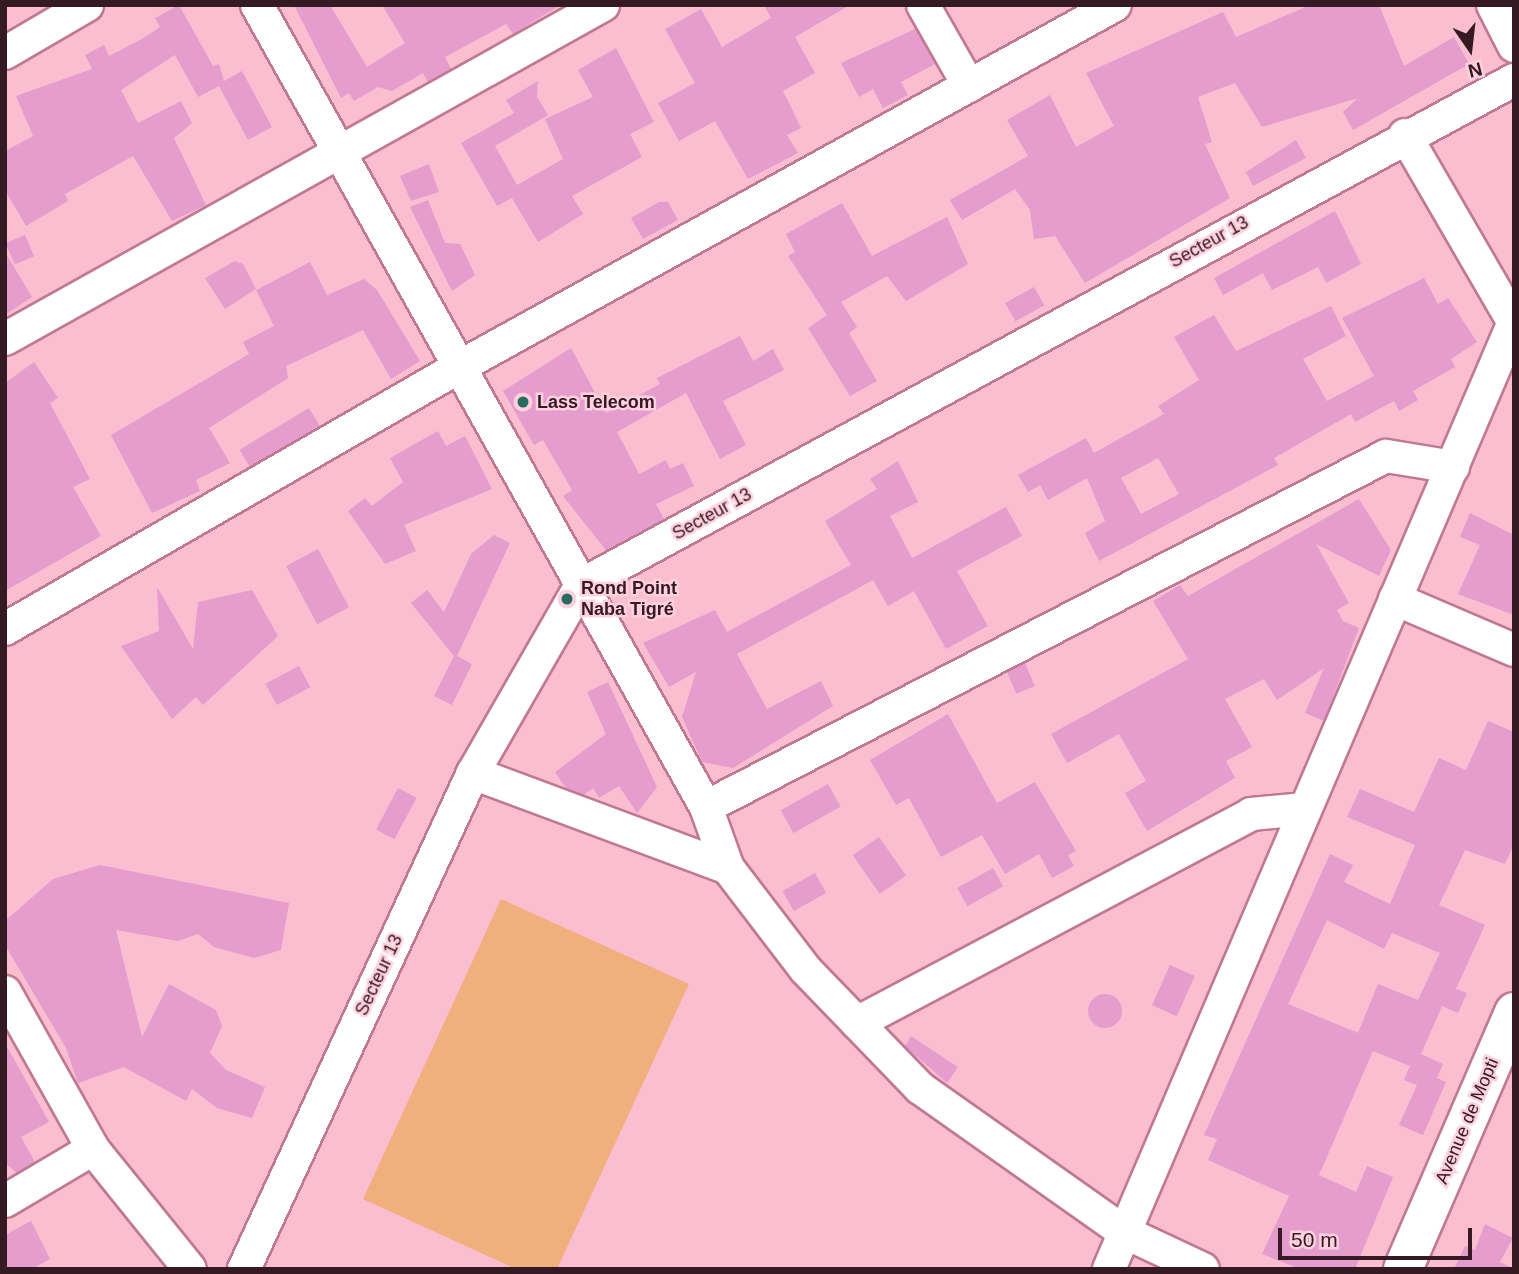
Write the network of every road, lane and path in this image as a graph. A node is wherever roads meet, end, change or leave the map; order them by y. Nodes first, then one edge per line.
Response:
1 (87, 5) edge
2 (257, 5) edge
3 (603, 5) edge
4 (923, 5) edge
5 (1115, 5) edge
6 (1493, 5) edge
7 (1514, 46) edge
8 (5, 52) edge
9 (1514, 80) edge
10 (969, 86) junction
11 (1405, 135) junction
12 (339, 152) junction
13 (1514, 323) edge
14 (5, 339) edge
15 (459, 368) junction
16 (1454, 467) junction
17 (581, 585) junction
18 (1395, 599) junction
19 (5, 628) edge
20 (1514, 650) edge
21 (473, 773) junction
22 (706, 807) junction
23 (1306, 809) junction
24 (728, 868) junction
25 (5, 992) edge
26 (1514, 1012) edge
27 (857, 1023) junction
28 (93, 1149) junction
29 (5, 1201) edge
30 (1124, 1233) junction
31 (190, 1269) edge
32 (244, 1269) edge
33 (1109, 1269) edge
34 (1203, 1269) edge
35 (1404, 1269) edge

1 - 8 street
2 - 12 street
3 - 12 street
4 - 10 street
5 - 10 street
6 - 7 street
9 - 11 street, Secteur 13
10 - 15 street
11 - 13 street
11 - 17 street, Secteur 13
12 - 14 street
12 - 15 street
13 - 16 street
15 - 17 street
15 - 19 street
16 - 18 street
16 - 22 street
17 - 21 street, Secteur 13
17 - 22 street
18 - 20 street
18 - 23 street
21 - 24 street
21 - 32 street, Secteur 13
22 - 24 street
23 - 27 street
23 - 30 street
24 - 27 street
25 - 28 street
26 - 35 street, Avenue de Mopti
27 - 30 street
28 - 29 street
28 - 31 street
30 - 33 street
30 - 34 street

